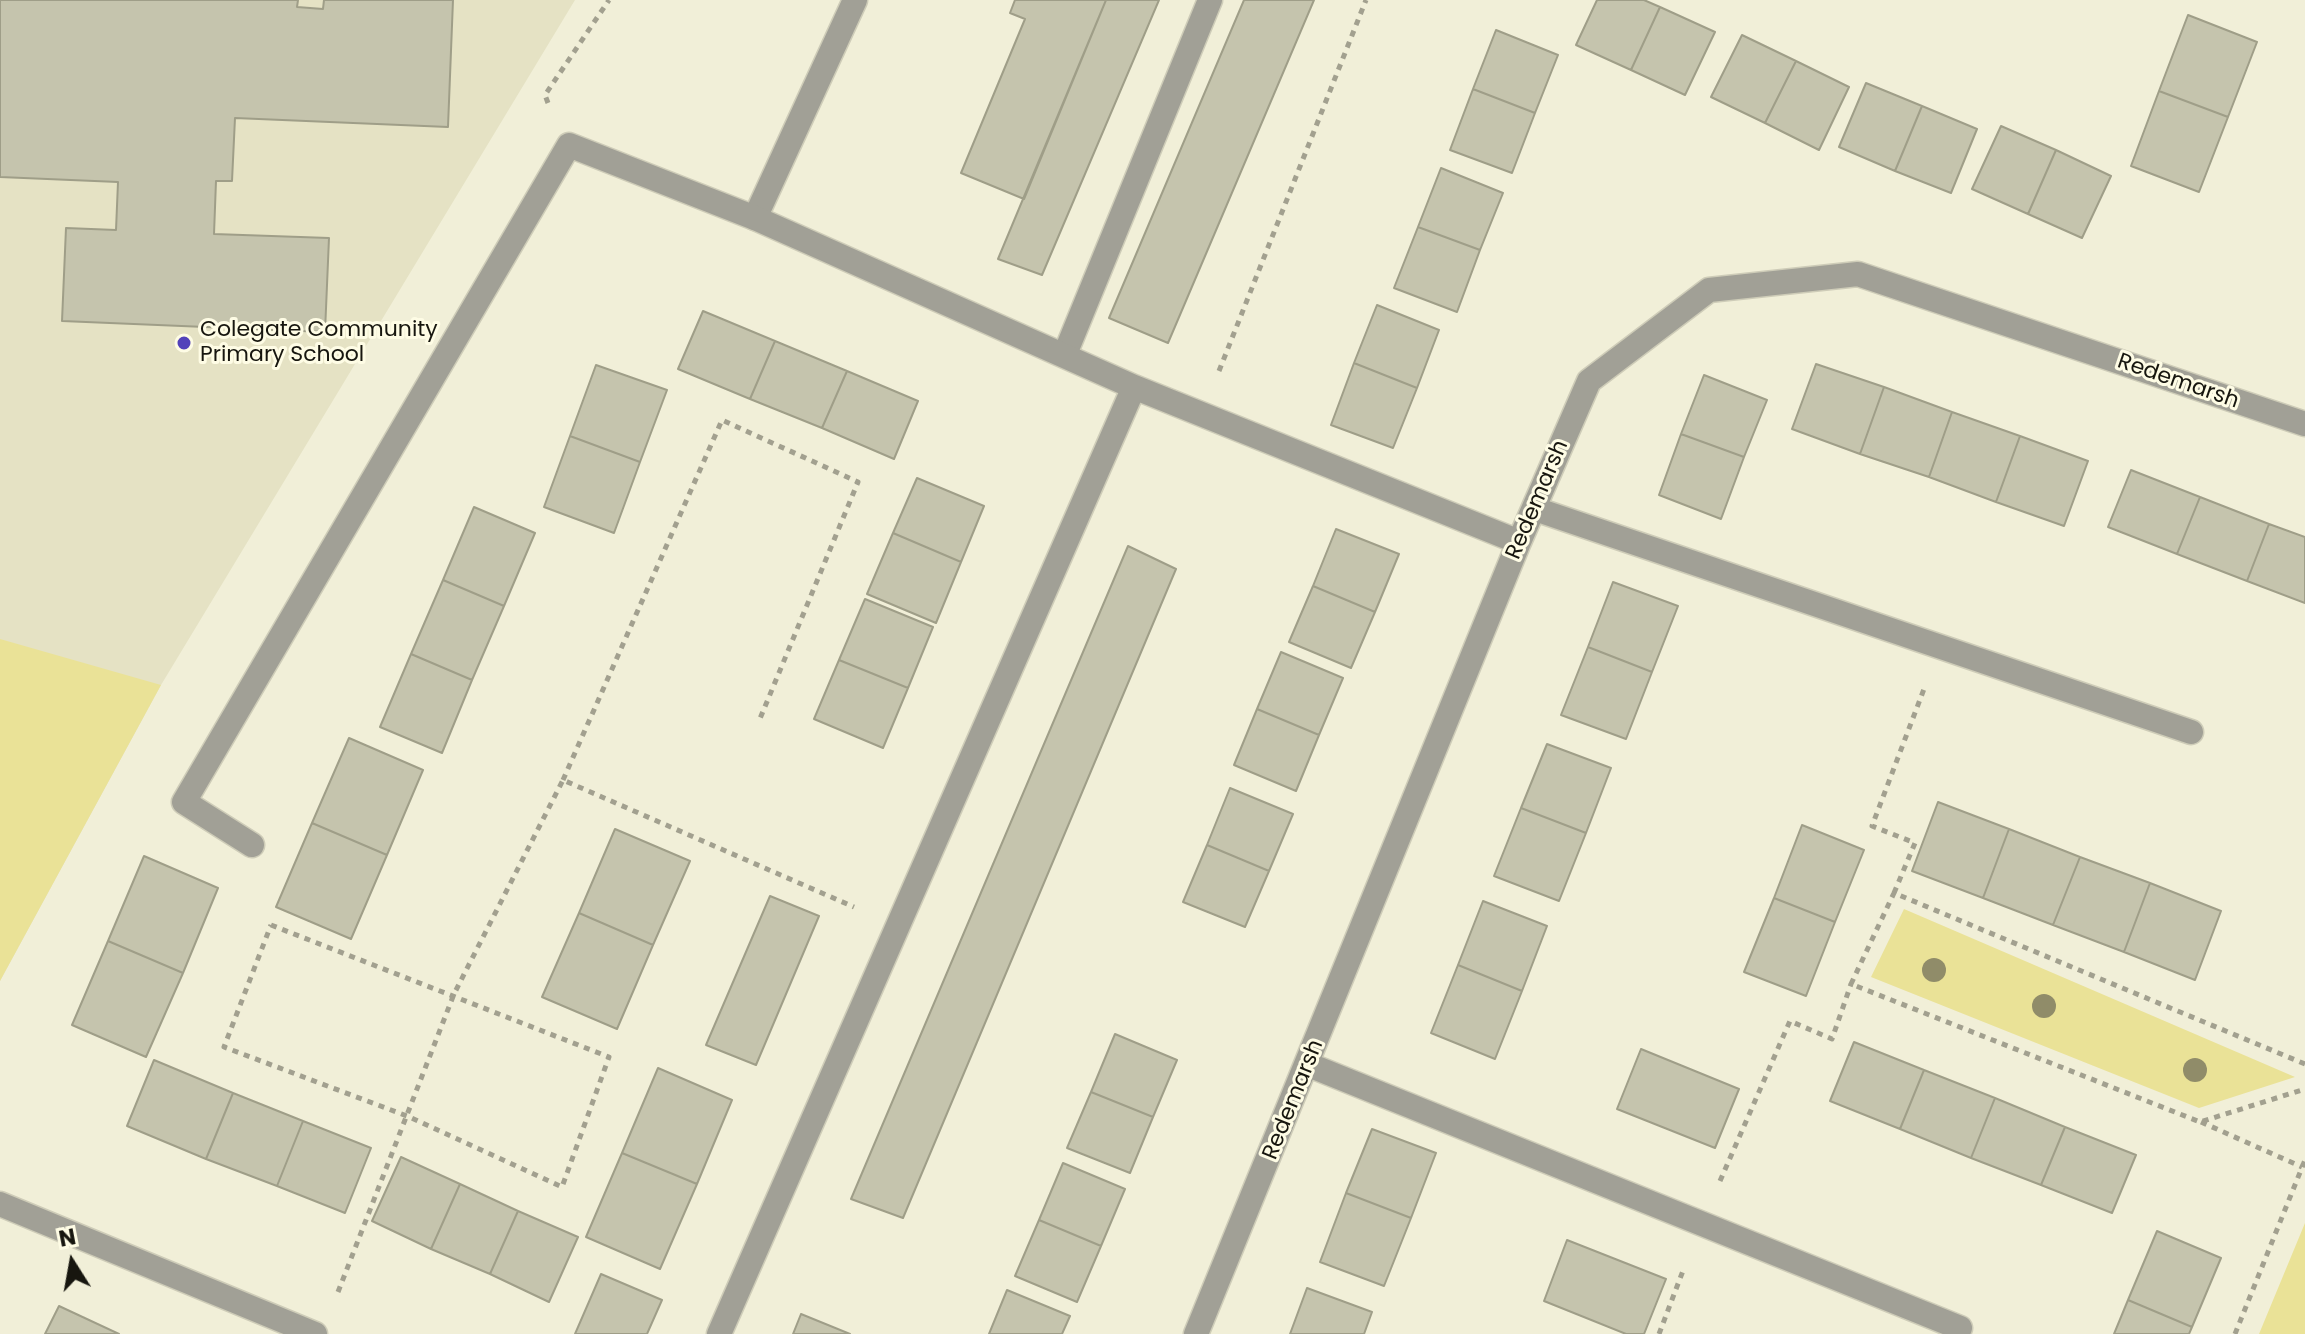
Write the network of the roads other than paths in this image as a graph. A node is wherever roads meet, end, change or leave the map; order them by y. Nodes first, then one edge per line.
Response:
1 (855, 0) edge
2 (1210, 0) edge
3 (755, 218) junction
4 (1065, 354) junction
5 (1134, 387) junction
6 (2304, 419) edge
7 (1535, 509) junction
8 (1519, 542) junction
9 (2191, 732) dead end
10 (252, 845) dead end
11 (1309, 1065) junction
12 (0, 1204) edge
13 (1960, 1328) dead end
14 (315, 1334) edge
15 (719, 1334) edge
16 (1196, 1334) edge

1 - 3 street
2 - 4 street
3 - 4 street
3 - 10 street
4 - 5 street
5 - 8 street
5 - 15 street
6 - 7 street, Redemarsh
7 - 8 street, Redemarsh
7 - 9 street
8 - 11 street, Redemarsh
11 - 13 street
11 - 16 street, Redemarsh
12 - 14 street

